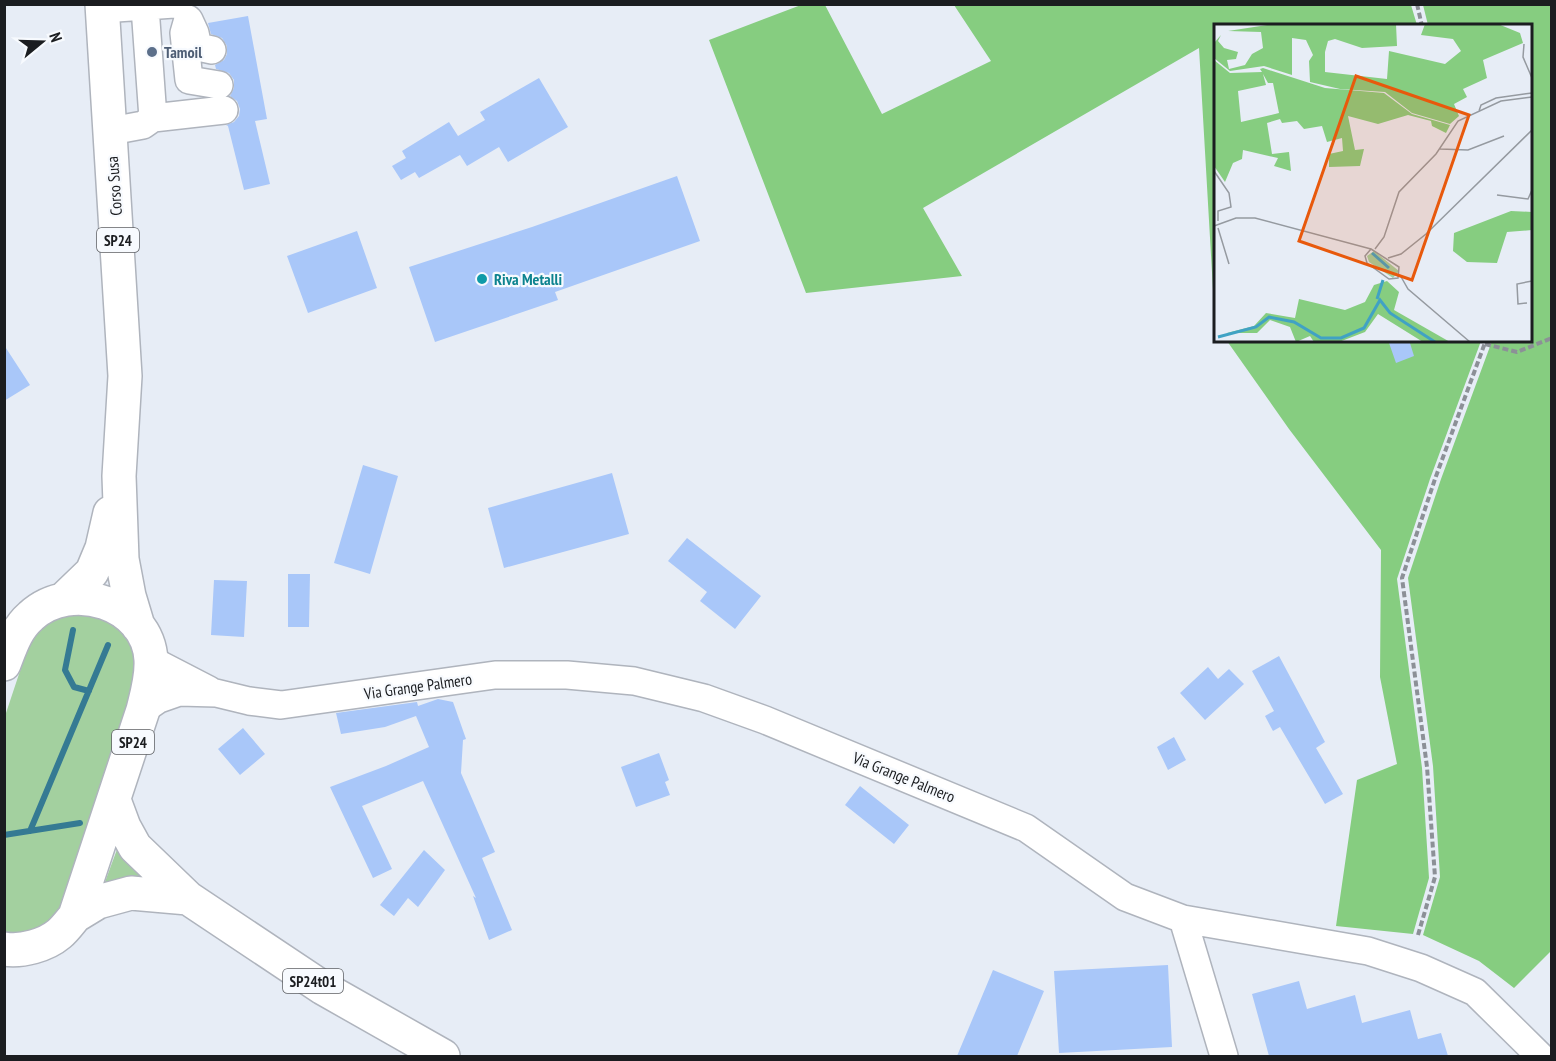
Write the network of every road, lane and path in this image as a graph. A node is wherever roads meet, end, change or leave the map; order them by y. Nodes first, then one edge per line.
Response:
1 (1417, 4) edge
2 (102, 7) edge
3 (145, 7) junction
4 (183, 9) edge
5 (1422, 24) edge
6 (212, 50) dead end
7 (153, 118) junction
8 (111, 131) junction
9 (1551, 338) edge
10 (1486, 343) edge
11 (119, 476) junction
12 (65, 598) junction
13 (138, 626) junction
14 (151, 660) junction
15 (4, 663) edge
16 (216, 693) junction
17 (143, 710) junction
18 (114, 800) junction
19 (188, 898) junction
20 (75, 916) junction
21 (1183, 919) junction
22 (1418, 935) dead end
23 (6, 950) edge
24 (443, 1056) edge
25 (1224, 1056) edge
26 (1540, 1056) edge

1 - 5 path
2 - 3 street
2 - 8 main road, Corso Susa / SP24
3 - 4 street
3 - 7 street
4 - 6 street
4 - 7 street
7 - 8 street
8 - 11 main road, Corso Susa / SP24
9 - 10 path
10 - 22 path
11 - 12 main road, Corso Susa / SP24
11 - 13 main road, Corso Susa / SP24
12 - 13 main road, SP24
12 - 15 main road, SP24
13 - 14 main road, SP24
14 - 16 street, Via Grange Palmero
14 - 17 main road, SP24
16 - 17 street, Via Grange Palmero
16 - 21 street, Via Grange Palmero
17 - 18 main road, SP24
18 - 19 main road, SP24t01
18 - 20 main road, SP24
19 - 20 main road, SP24t01
19 - 24 main road, SP24t01
20 - 23 main road, SP24
21 - 25 street
21 - 26 street, Via Grange Palmero

